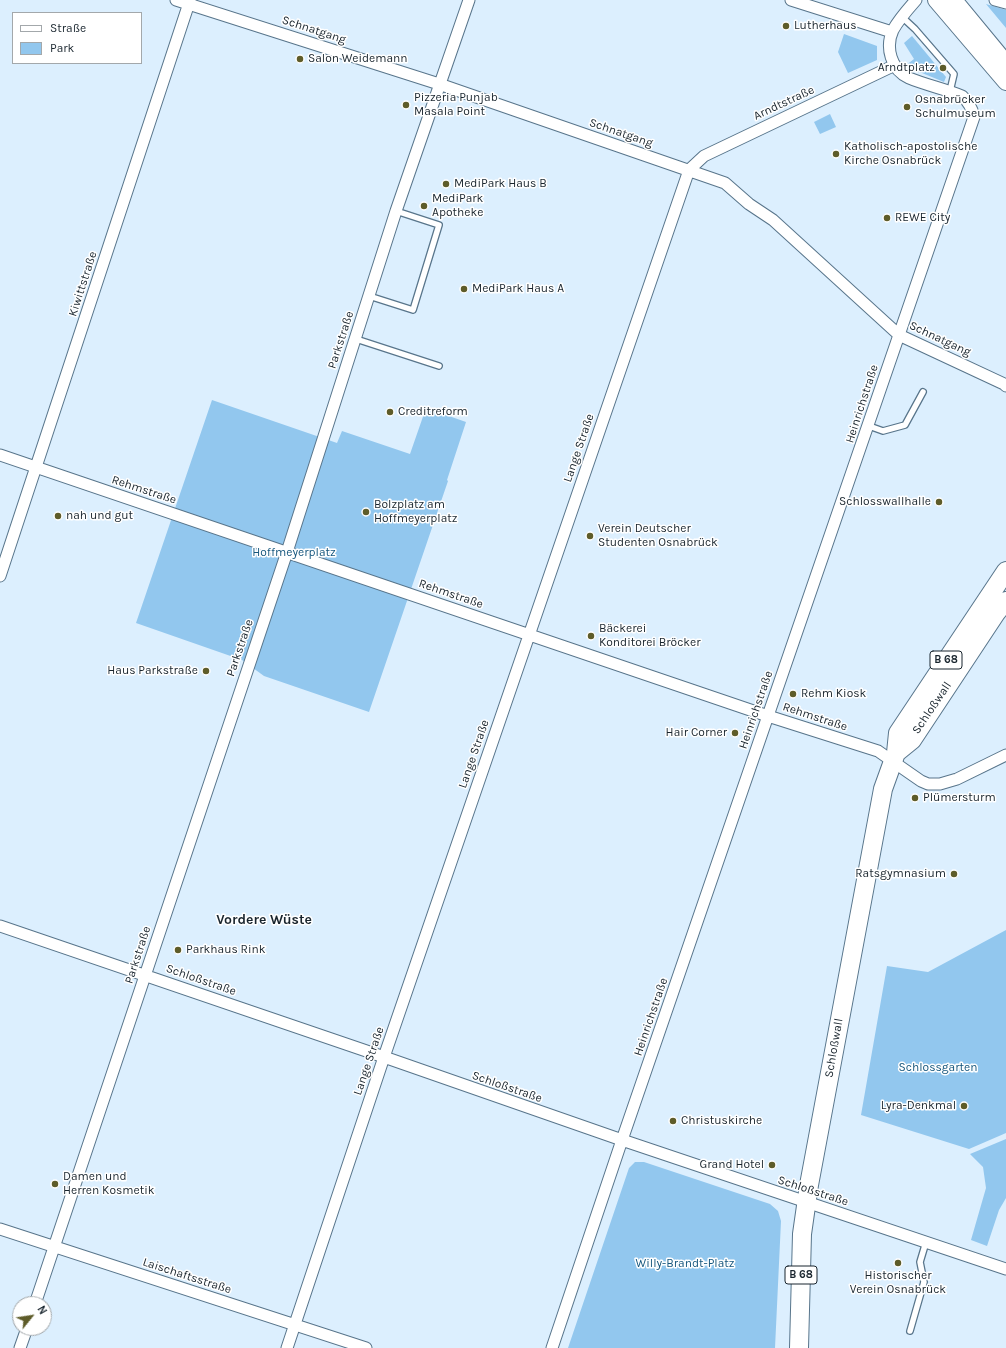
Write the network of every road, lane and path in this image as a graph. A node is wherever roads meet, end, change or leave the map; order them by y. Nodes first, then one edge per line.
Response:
1 (176, 0) edge
2 (469, 0) edge
3 (792, 0) edge
4 (916, 0) edge
5 (936, 0) edge
6 (954, 0) edge
7 (995, 0) edge
8 (189, 2) edge
9 (1006, 4) edge
10 (902, 17) junction
11 (892, 32) junction
12 (1006, 63) edge
13 (894, 65) junction
14 (1006, 82) edge
15 (439, 84) junction
16 (950, 91) junction
17 (689, 170) junction
18 (396, 211) junction
19 (369, 296) junction
20 (899, 335) junction
21 (356, 338) junction
22 (439, 366) dead end
23 (1006, 386) edge
24 (923, 392) dead end
25 (868, 426) junction
26 (0, 455) edge
27 (36, 467) junction
28 (287, 552) junction
29 (1006, 571) edge
30 (0, 576) edge
31 (1006, 601) edge
32 (529, 634) junction
33 (768, 716) junction
34 (1006, 755) edge
35 (894, 757) junction
36 (0, 926) edge
37 (145, 975) junction
38 (384, 1057) junction
39 (622, 1140) junction
40 (806, 1202) junction
41 (0, 1229) edge
42 (926, 1242) junction
43 (55, 1247) junction
44 (1006, 1269) edge
45 (38, 1296) edge
46 (295, 1325) junction
47 (910, 1331) dead end
48 (24, 1336) edge
49 (20, 1348) edge
50 (287, 1348) edge
51 (366, 1348) edge
52 (552, 1348) edge
53 (799, 1348) edge

1 - 8 street, Schnatgang
2 - 15 street, Parkstraße
3 - 11 street
4 - 10 street
5 - 14 main road
6 - 12 main road
7 - 9 street
8 - 15 street, Schnatgang
8 - 27 street, Kiwittstraße
10 - 11 street
10 - 16 lane
11 - 13 street
13 - 16 street
13 - 17 street, Arndtstraße
15 - 17 street, Schnatgang
15 - 18 street, Parkstraße
16 - 20 street, Heinrichstraße
17 - 20 street, Schnatgang
17 - 32 street, Lange Straße
18 - 19 street, Parkstraße
18 - 19 lane
19 - 21 street, Parkstraße
20 - 23 street, Schnatgang
20 - 25 street, Heinrichstraße
21 - 22 lane
21 - 28 street, Parkstraße
24 - 25 lane
25 - 33 street, Heinrichstraße
26 - 27 street, Rehmstraße
27 - 28 street, Rehmstraße
27 - 30 street, Kiwittstraße
28 - 32 street, Rehmstraße
28 - 37 street, Parkstraße
29 - 35 main road, Schloßwall / B 68
31 - 35 main road, Schloßwall / B 68
32 - 33 street, Rehmstraße
32 - 38 street, Lange Straße
33 - 35 street, Rehmstraße
33 - 39 street, Heinrichstraße
34 - 35 street, Rehmstraße
35 - 40 main road, Schloßwall / B 68
36 - 37 street, Schloßstraße
37 - 38 street, Schloßstraße
37 - 43 street, Parkstraße
38 - 39 street, Schloßstraße
38 - 46 street, Lange Straße
39 - 40 street, Schloßstraße
39 - 52 street, Heinrichstraße
40 - 42 street, Schloßstraße
40 - 53 main road, Schloßwall / B 68
41 - 43 street, Laischaftsstraße
42 - 44 street, Schloßstraße
42 - 47 lane
43 - 45 street, Parkstraße
43 - 46 street, Laischaftsstraße
46 - 50 street, Lange Straße
46 - 51 street, Laischaftsstraße
48 - 49 street

